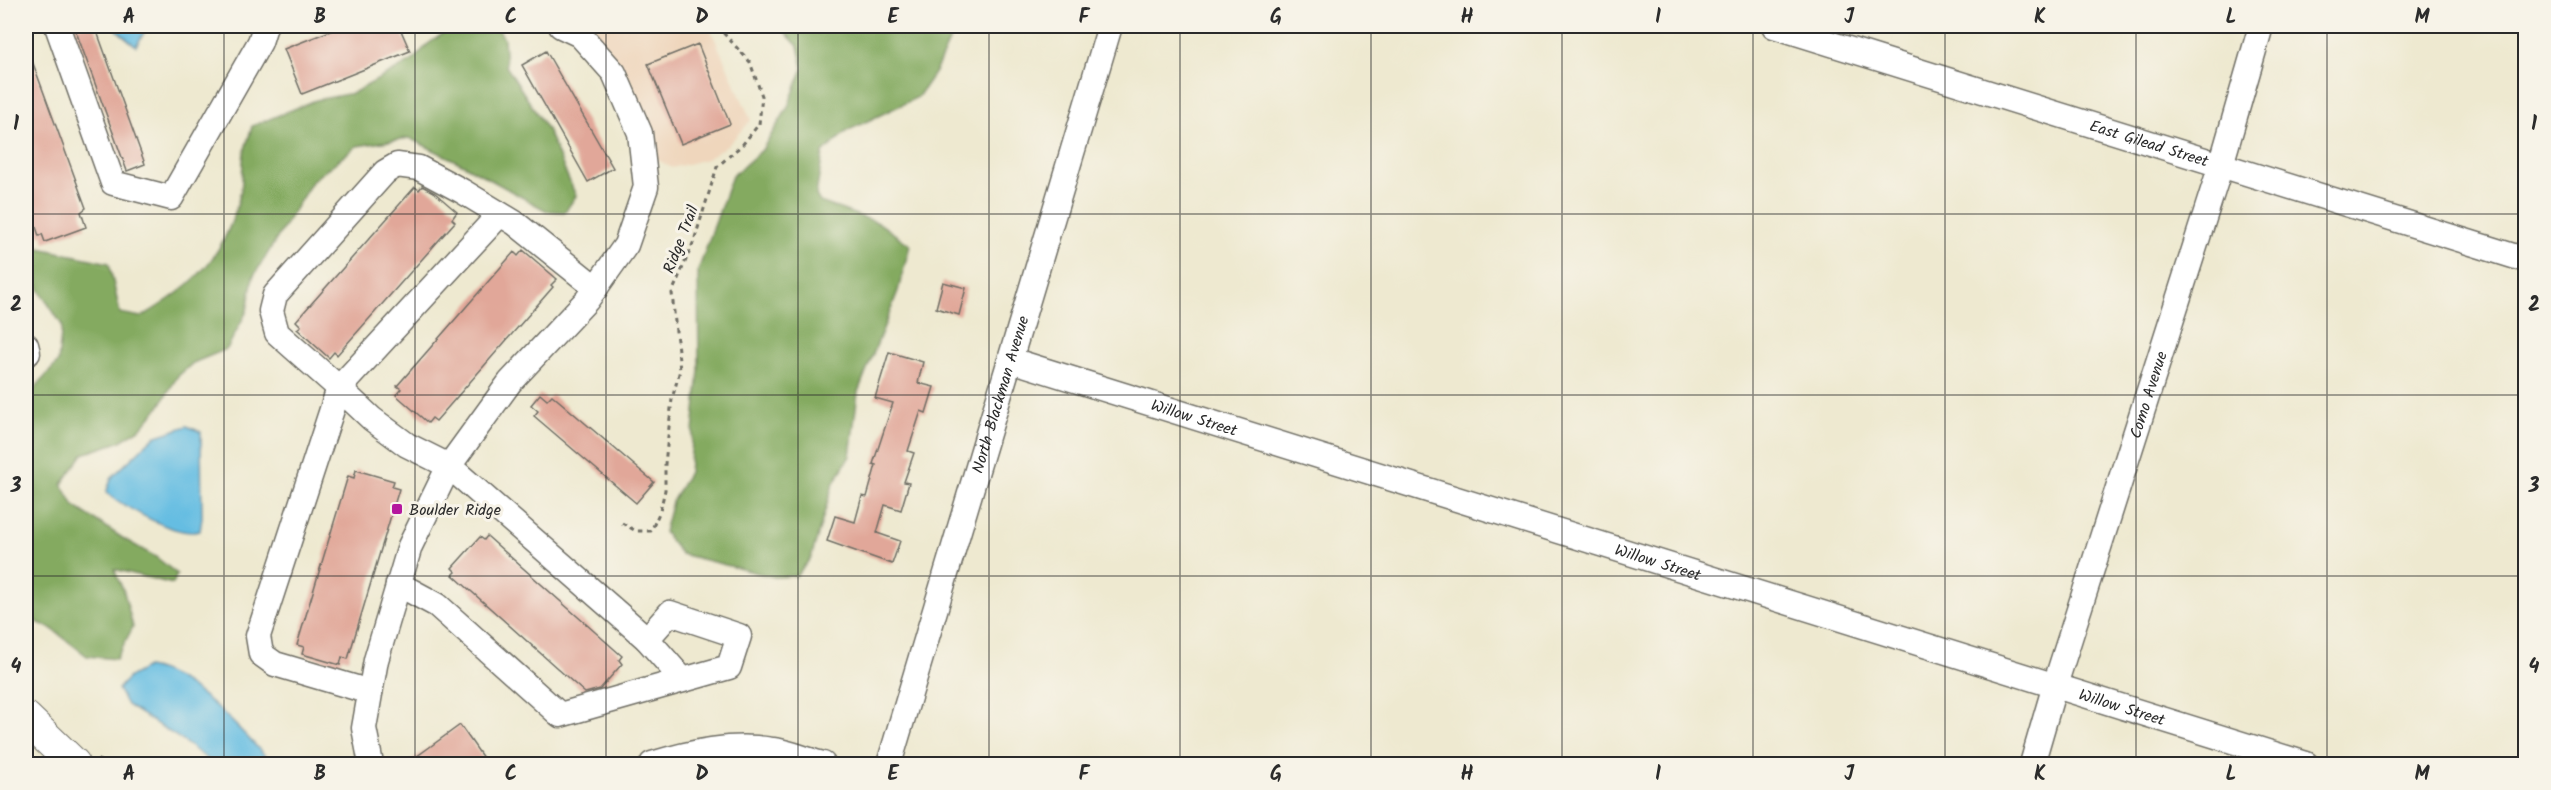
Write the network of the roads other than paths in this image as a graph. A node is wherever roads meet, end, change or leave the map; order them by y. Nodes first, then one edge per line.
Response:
1 (57, 26) edge
2 (265, 26) edge
3 (561, 26) edge
4 (1110, 26) edge
5 (1774, 26) edge
6 (2261, 26) edge
7 (2221, 165) junction
8 (501, 214) junction
9 (2526, 260) edge
10 (596, 288) junction
11 (26, 345) edge
12 (26, 354) edge
13 (1011, 360) junction
14 (339, 387) junction
15 (449, 466) junction
16 (399, 584) junction
17 (647, 639) junction
18 (682, 680) junction
19 (2055, 685) junction
20 (370, 692) junction
21 (26, 718) edge
22 (74, 765) edge
23 (371, 765) edge
24 (652, 765) edge
25 (823, 765) edge
26 (889, 765) edge
27 (2032, 765) edge
28 (2306, 765) edge

1 - 2 street
3 - 10 street
4 - 13 street, North Blackman Avenue
5 - 7 street, East Gilead Street
6 - 7 street, Como Avenue
7 - 9 street, East Gilead Street
7 - 19 street, Como Avenue
8 - 10 street
8 - 14 street
8 - 14 street
10 - 15 street
11 - 12 street
13 - 19 street, Willow Street
13 - 26 street, North Blackman Avenue
14 - 15 street
14 - 20 street
15 - 16 street
15 - 17 street
16 - 18 street
16 - 20 street
17 - 18 street
17 - 18 street
19 - 27 street, Como Avenue
19 - 28 street, Willow Street
20 - 23 street
21 - 22 main road
24 - 25 street

